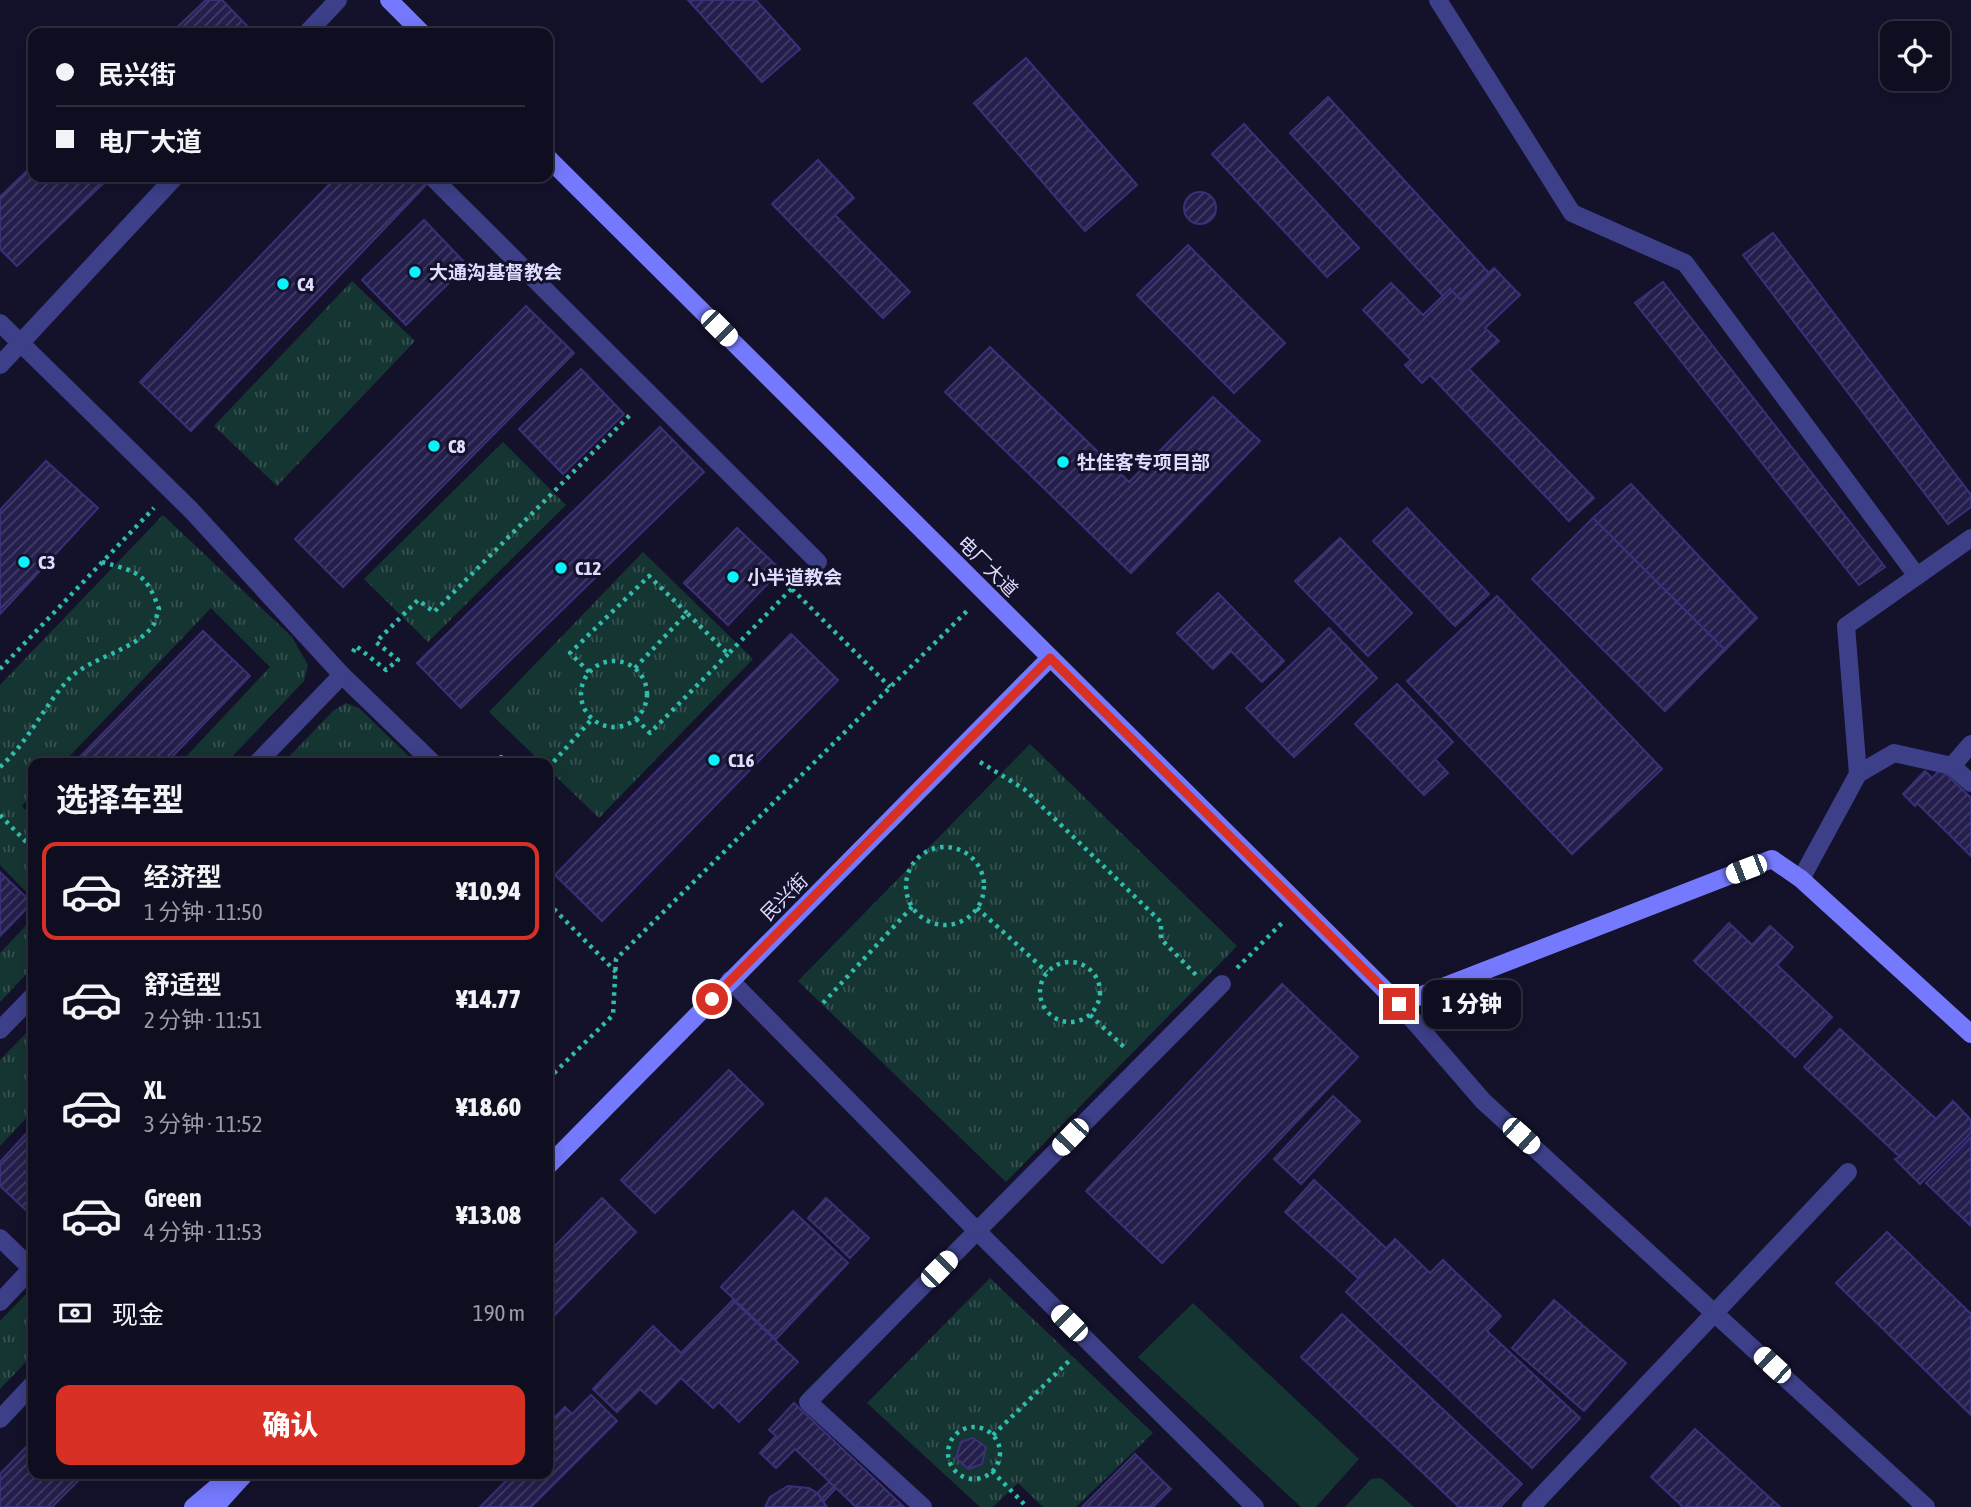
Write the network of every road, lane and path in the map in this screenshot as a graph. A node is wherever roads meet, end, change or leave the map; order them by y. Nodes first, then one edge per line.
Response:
1 (338, 0) edge
2 (389, 0) edge
3 (1438, 0) edge
4 (312, 28) edge
5 (417, 28) edge
6 (553, 163) edge
7 (170, 182) edge
8 (437, 182) edge
9 (0, 323) edge
10 (20, 343) junction
11 (0, 365) edge
12 (651, 395) junction
13 (171, 491) junction
14 (1971, 538) edge
15 (102, 562) junction
16 (818, 562) joint
17 (1917, 576) junction
18 (792, 589) junction
19 (985, 593) junction
20 (687, 613) junction
21 (356, 646) dead end
22 (728, 654) junction
23 (1050, 658) junction
24 (635, 668) junction
25 (0, 669) edge
26 (589, 672) junction
27 (342, 675) junction
28 (890, 687) junction
29 (592, 719) junction
30 (636, 719) junction
31 (1971, 744) edge
32 (262, 758) edge
33 (428, 758) edge
34 (976, 760) dead end
35 (553, 762) edge
36 (1952, 766) junction
37 (0, 767) edge
38 (1858, 774) junction
39 (1971, 783) edge
40 (0, 815) edge
41 (28, 844) edge
42 (1801, 878) junction
43 (1299, 905) junction
44 (912, 907) junction
45 (553, 908) edge
46 (977, 908) junction
47 (616, 972) junction
48 (1047, 972) junction
49 (730, 980) junction
50 (1218, 988) junction
51 (28, 1001) edge
52 (823, 1003) dead end
53 (1399, 1004) junction
54 (1090, 1015) junction
55 (0, 1030) edge
56 (1971, 1034) edge
57 (1142, 1064) junction
58 (553, 1074) edge
59 (553, 1161) edge
60 (1848, 1172) dead end
61 (977, 1231) junction
62 (0, 1238) edge
63 (28, 1264) edge
64 (28, 1274) edge
65 (0, 1302) edge
66 (1715, 1312) junction
67 (1089, 1342) junction
68 (28, 1389) edge
69 (0, 1419) edge
70 (993, 1435) junction
71 (992, 1471) junction
72 (226, 1479) edge
73 (240, 1479) edge
74 (193, 1507) edge
75 (215, 1507) edge
76 (923, 1507) edge
77 (1027, 1507) edge
78 (1255, 1507) edge
79 (1531, 1507) edge
80 (1926, 1507) edge

1 - 4 street
2 - 5 street
3 - 17 street
6 - 19 street, 电厂大道
7 - 10 street
8 - 12 street
9 - 10 street
10 - 11 street
10 - 13 street
12 - 16 street
12 - 21 path
13 - 15 path
13 - 27 street
14 - 17 street
15 - 25 path
15 - 37 path
16 - 18 path
17 - 38 street
18 - 22 path
18 - 28 path
19 - 23 street, 电厂大道
19 - 28 path
20 - 22 path
20 - 24 path
20 - 26 path
22 - 30 path
23 - 43 street, 电厂大道
23 - 49 street, 民兴街
24 - 26 path
24 - 30 path
26 - 29 path
27 - 32 street
27 - 33 street
28 - 47 path
29 - 30 path
29 - 35 path
31 - 36 street
34 - 50 path
36 - 38 street
36 - 39 street
38 - 42 street
40 - 41 path
42 - 53 street
42 - 56 street
43 - 50 path
43 - 53 street, 电厂大道
44 - 46 path
44 - 46 path
44 - 52 path
45 - 47 path
46 - 48 path
47 - 58 path
48 - 54 path
48 - 54 path
49 - 59 street, 民兴街
49 - 61 street
50 - 57 street
51 - 55 street
53 - 66 street
54 - 57 path
57 - 61 street
60 - 66 street
61 - 67 street
61 - 76 street
62 - 63 street
64 - 65 street
66 - 79 street
66 - 80 street
67 - 70 path
67 - 78 street
68 - 69 street
70 - 71 path
70 - 71 path
71 - 77 path
72 - 74 street
73 - 75 street

